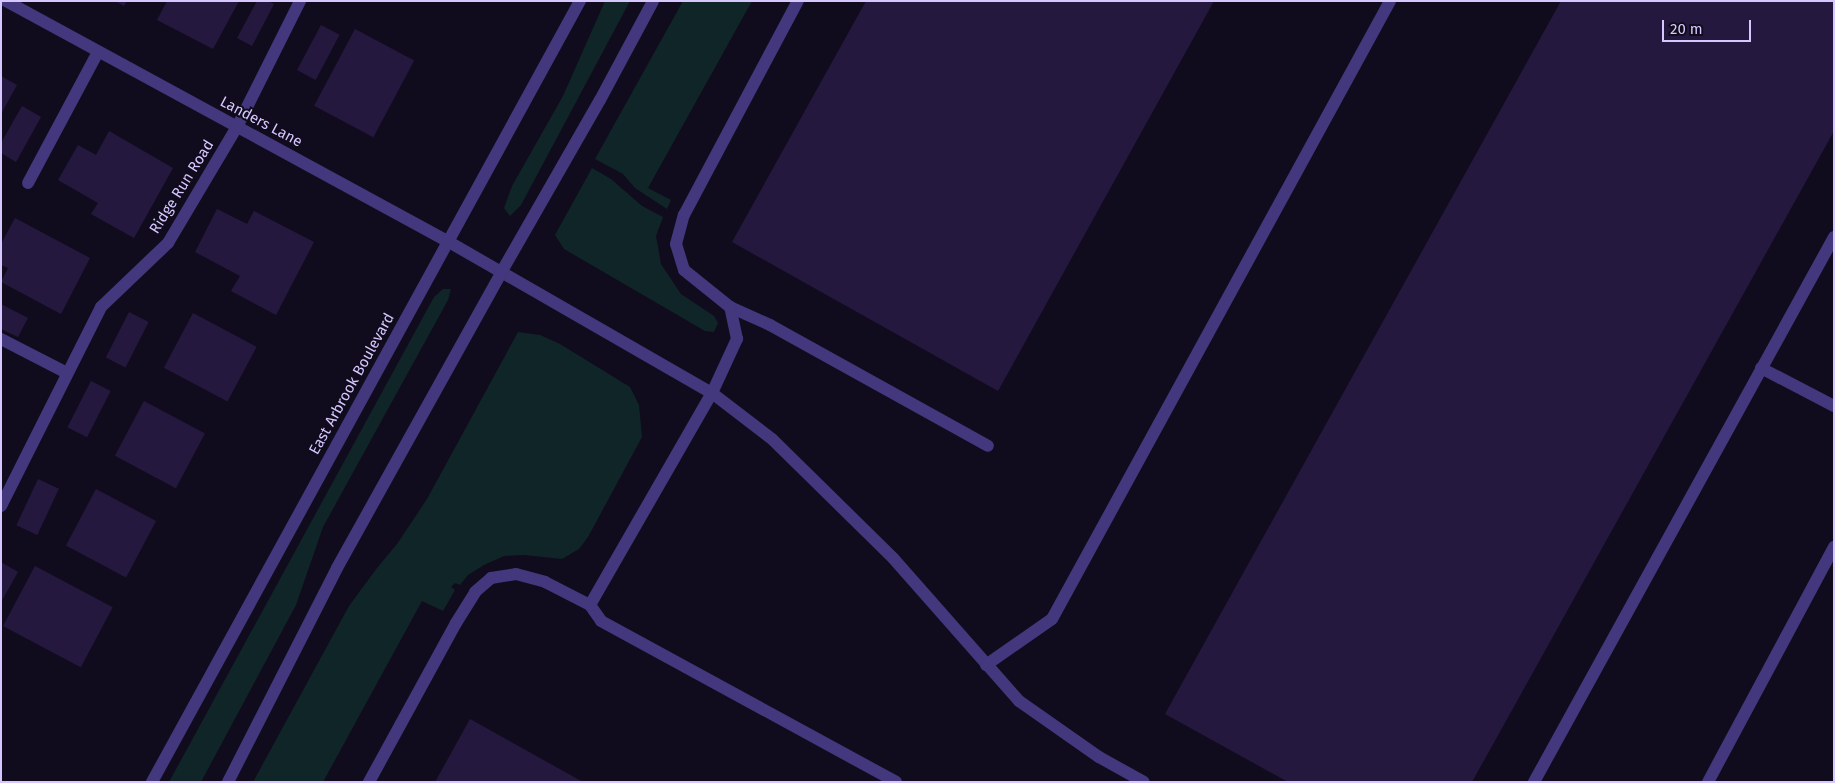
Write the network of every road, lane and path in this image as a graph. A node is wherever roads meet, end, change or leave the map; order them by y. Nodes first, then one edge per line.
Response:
1 (6, 1) edge
2 (300, 1) edge
3 (580, 1) edge
4 (653, 1) edge
5 (798, 1) edge
6 (1390, 1) edge
7 (98, 52) junction
8 (237, 128) junction
9 (28, 183) dead end
10 (1834, 237) edge
11 (449, 242) junction
12 (502, 271) junction
13 (730, 307) junction
14 (1, 338) edge
15 (1761, 368) junction
16 (67, 373) junction
17 (712, 393) junction
18 (1834, 406) edge
19 (988, 446) dead end
20 (1, 506) edge
21 (1834, 547) edge
22 (590, 605) junction
23 (986, 665) junction
24 (152, 782) edge
25 (228, 782) edge
26 (369, 782) edge
27 (896, 782) edge
28 (1144, 782) edge
29 (1534, 782) edge
30 (1708, 782) edge

1 - 7 street, Landers Lane
2 - 8 street, Ridge Run Road
3 - 11 street, East Arbrook Boulevard
4 - 12 street
5 - 13 street
6 - 23 street
7 - 8 street, Landers Lane
7 - 9 street
8 - 11 street, Landers Lane
8 - 16 street, Ridge Run Road
10 - 15 street
11 - 12 street, Landers Lane
11 - 24 street, East Arbrook Boulevard
12 - 17 street, Landers Lane
12 - 25 street
13 - 17 street
13 - 19 street
14 - 16 street
15 - 18 street
15 - 29 street
16 - 20 street, Ridge Run Road
17 - 22 street
17 - 23 street, Landers Lane
21 - 30 street
22 - 26 street
22 - 27 street
23 - 28 street, Landers Lane

